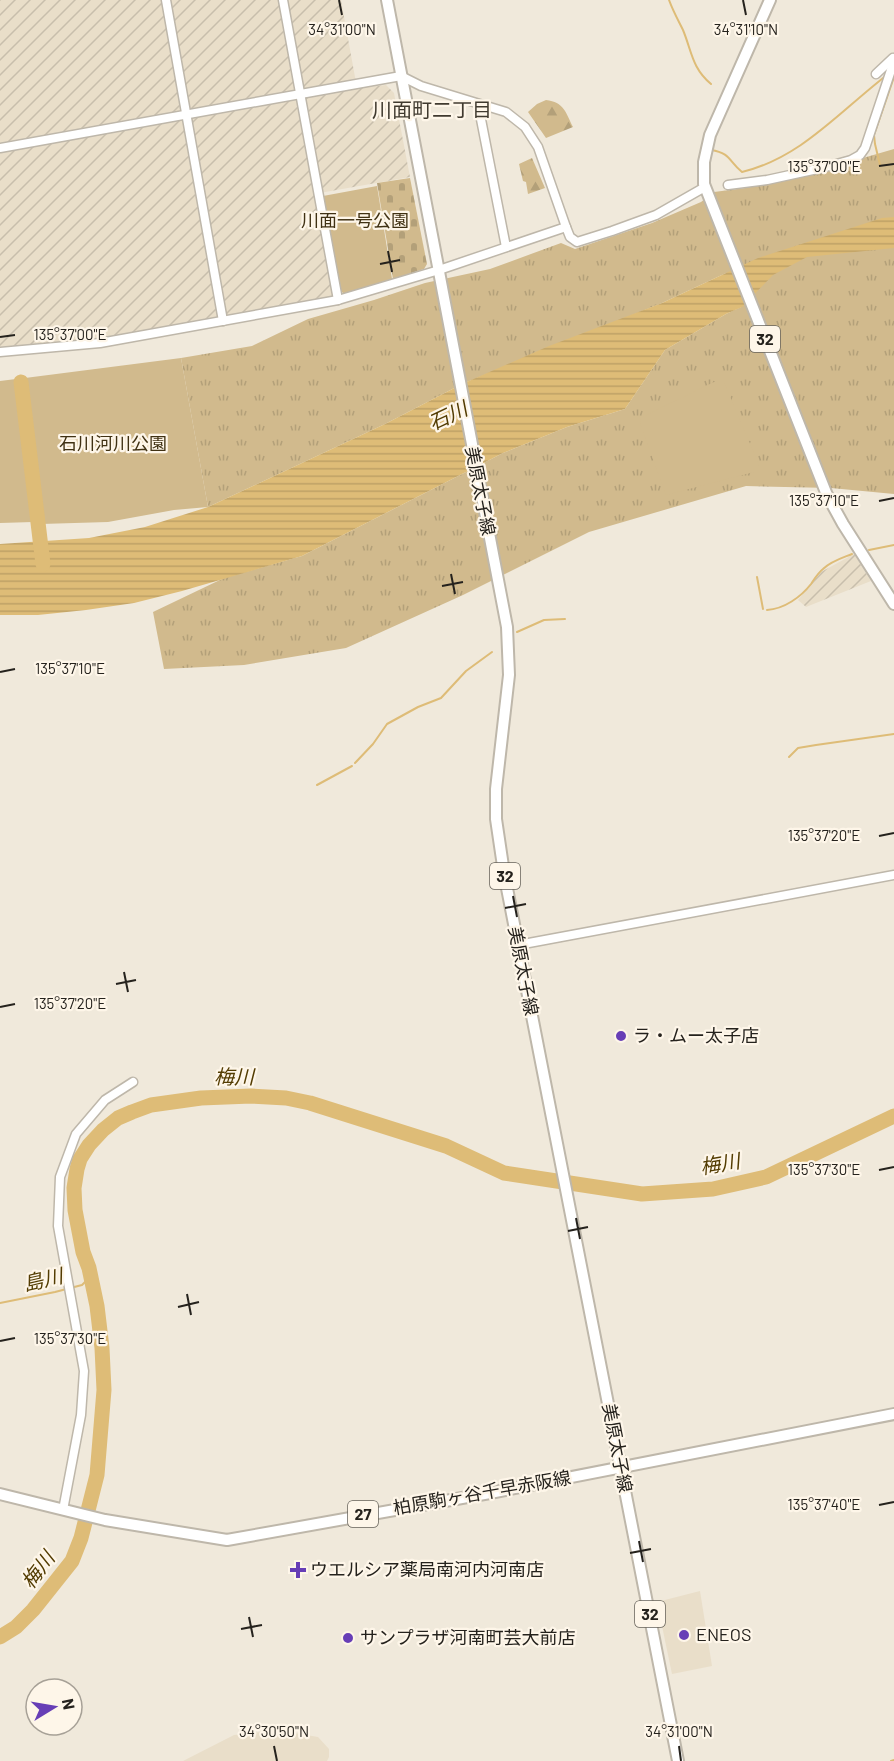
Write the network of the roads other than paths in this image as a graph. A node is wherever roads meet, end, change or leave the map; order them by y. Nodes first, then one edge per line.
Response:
1 (166, 0) edge
2 (283, 0) edge
3 (387, 0) edge
4 (770, 0) edge
5 (894, 60) edge
6 (876, 74) dead end
7 (401, 76) junction
8 (300, 93) junction
9 (478, 104) junction
10 (186, 114) junction
11 (0, 148) edge
12 (728, 185) dead end
13 (706, 189) junction
14 (566, 227) junction
15 (506, 247) junction
16 (439, 270) junction
17 (338, 300) junction
18 (223, 321) junction
19 (0, 352) edge
20 (894, 604) edge
21 (894, 875) edge
22 (518, 945) junction
23 (133, 1082) dead end
24 (894, 1414) edge
25 (621, 1467) junction
26 (0, 1494) edge
27 (66, 1510) junction
28 (678, 1761) edge

1 - 10 street
2 - 8 street
3 - 7 main road, 美原太子線 / 32
4 - 13 main road, 32
5 - 6 street
5 - 12 street
7 - 8 street
7 - 9 street
7 - 16 main road, 美原太子線 / 32
8 - 10 street
8 - 17 street
9 - 14 street
9 - 15 street
10 - 11 street
10 - 18 street
13 - 14 street
13 - 20 main road, 32
14 - 15 street
15 - 16 street
16 - 17 street
16 - 22 main road, 美原太子線 / 32
17 - 18 street
18 - 19 street
21 - 22 street
22 - 25 main road, 美原太子線 / 32
23 - 27 street
24 - 25 main road, 柏原駒ヶ谷千早赤阪線 / 27
25 - 27 main road, 柏原駒ヶ谷千早赤阪線 / 27
25 - 28 main road, 美原太子線 / 32
26 - 27 main road, 柏原駒ヶ谷千早赤阪線 / 27

